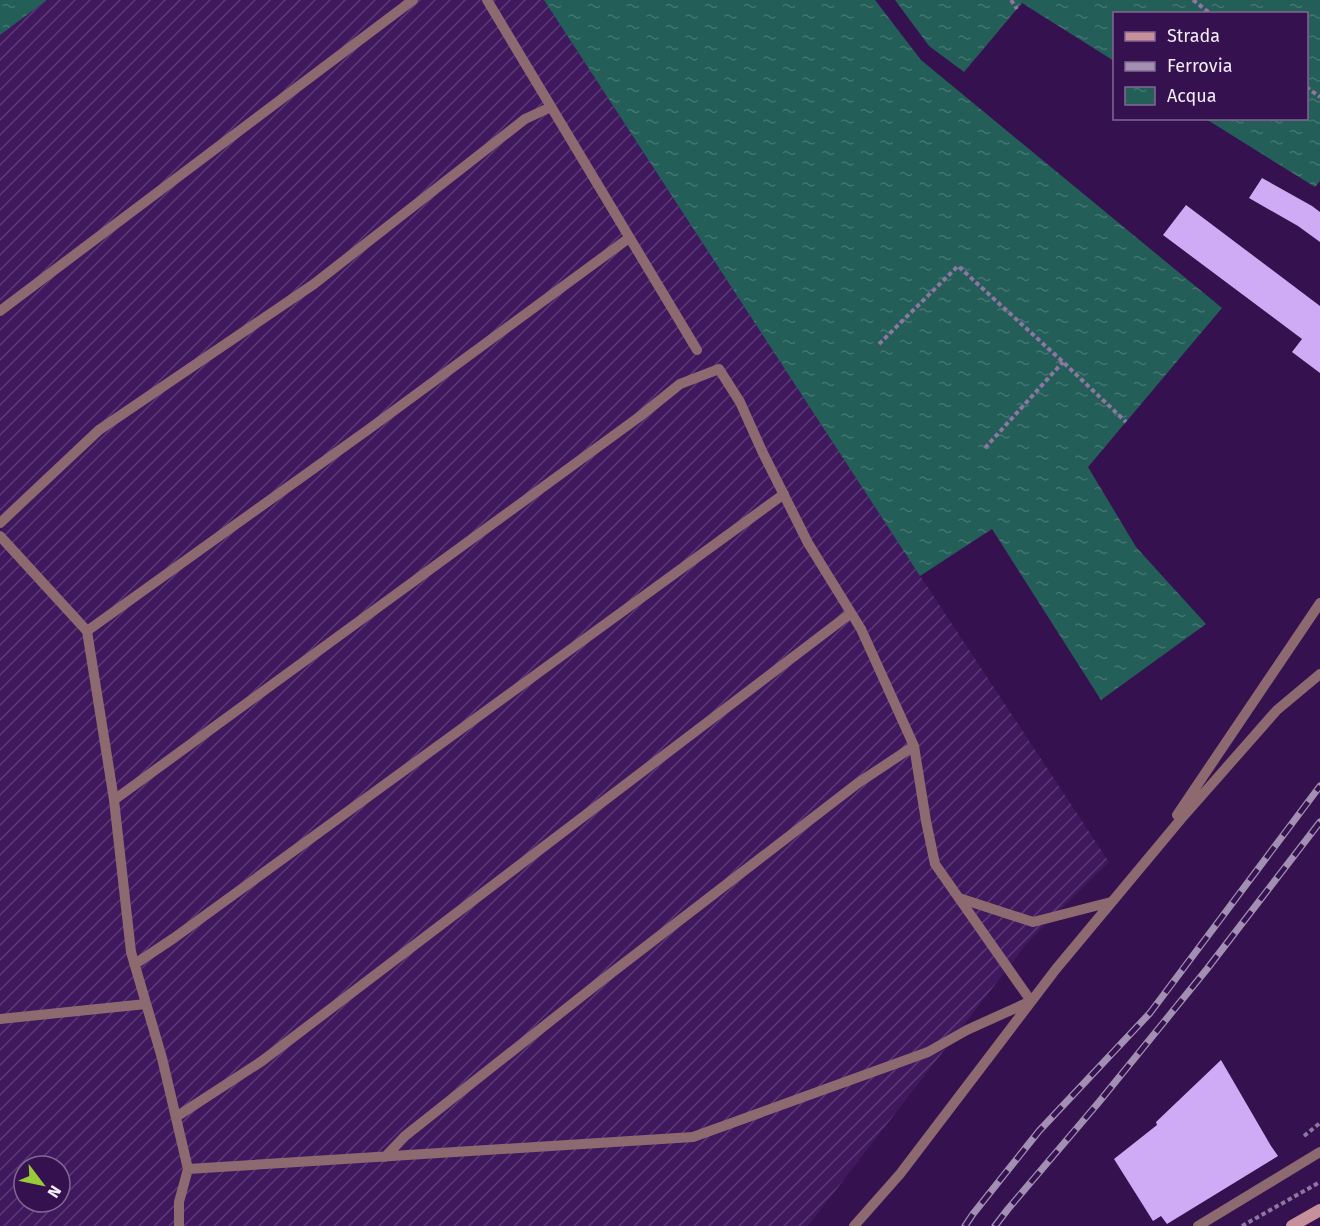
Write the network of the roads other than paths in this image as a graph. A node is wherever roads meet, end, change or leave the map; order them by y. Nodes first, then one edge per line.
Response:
1 (413, 0) edge
2 (487, 0) edge
3 (551, 107) junction
4 (629, 238) junction
5 (0, 311) edge
6 (697, 350) dead end
7 (784, 494) junction
8 (0, 523) edge
9 (0, 536) edge
10 (1320, 603) edge
11 (851, 613) junction
12 (87, 631) junction
13 (1320, 674) edge
14 (914, 746) junction
15 (114, 800) junction
16 (1145, 862) junction
17 (959, 898) junction
18 (1112, 902) junction
19 (135, 964) junction
20 (1031, 1001) junction
21 (146, 1004) junction
22 (0, 1019) edge
23 (176, 1117) junction
24 (1320, 1152) edge
25 (385, 1157) junction
26 (188, 1169) junction
27 (1320, 1210) edge
28 (179, 1226) edge
29 (854, 1226) edge
30 (1198, 1226) edge
31 (1292, 1226) edge

1 - 5 lane
2 - 3 lane
3 - 4 lane
3 - 8 lane
4 - 6 lane
4 - 12 lane
7 - 11 lane
7 - 15 lane
7 - 19 lane
9 - 12 lane
10 - 16 lane
11 - 14 lane
11 - 23 lane
12 - 15 lane
13 - 16 lane
14 - 17 lane
14 - 25 lane
15 - 19 lane
16 - 18 lane
17 - 18 lane
17 - 20 lane
18 - 20 lane
19 - 21 lane
20 - 25 lane
20 - 29 lane
21 - 22 lane
21 - 23 lane
23 - 26 lane
24 - 30 lane
25 - 26 lane
26 - 28 lane
27 - 31 main road

